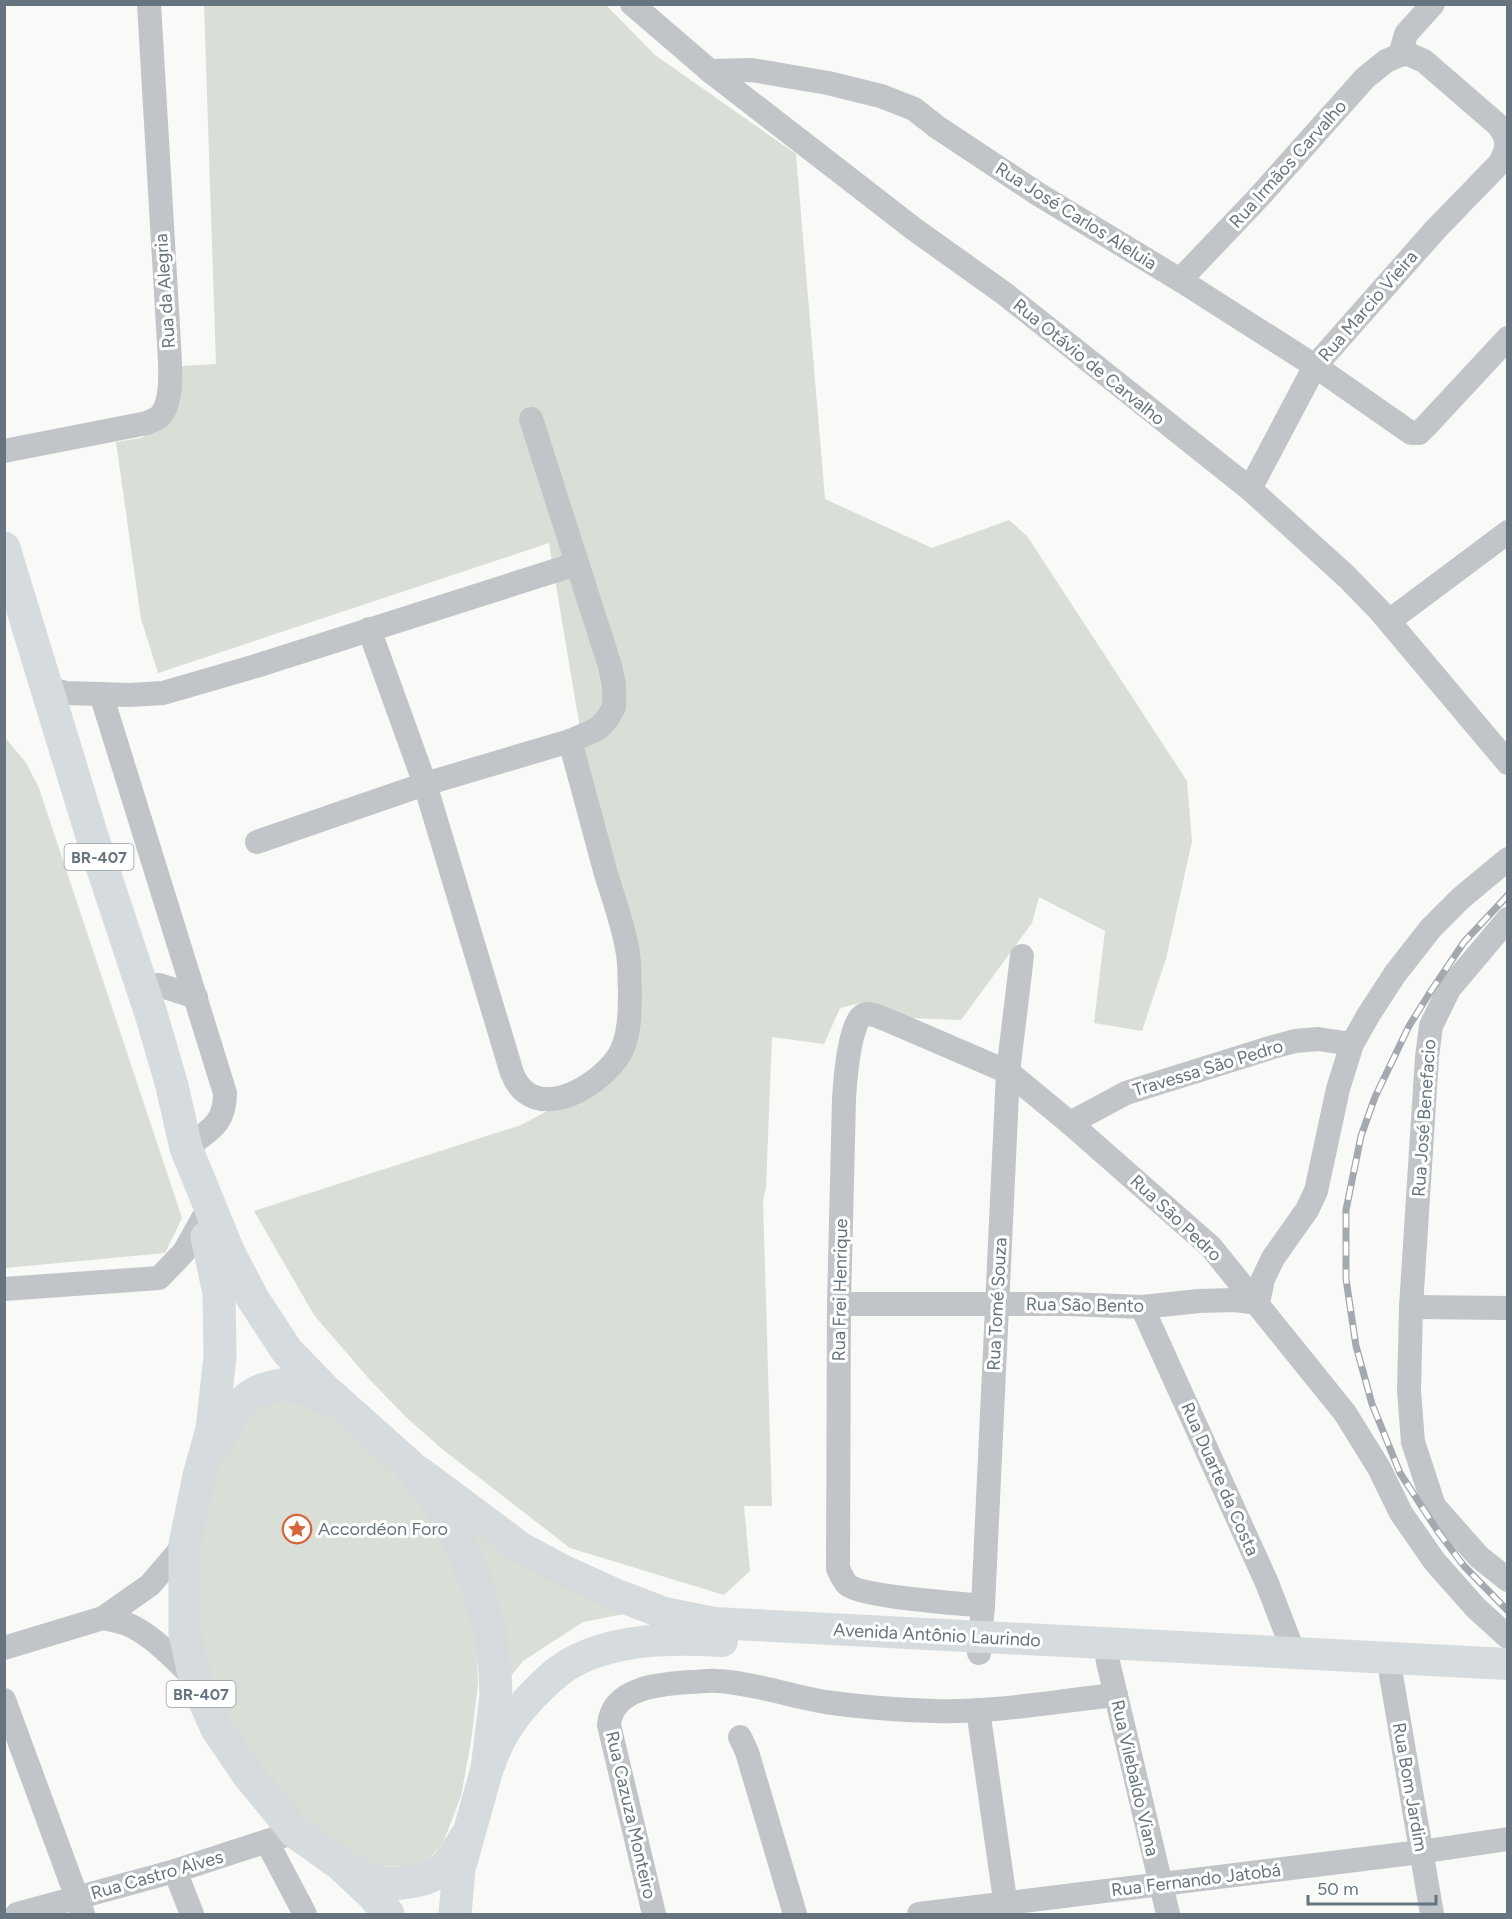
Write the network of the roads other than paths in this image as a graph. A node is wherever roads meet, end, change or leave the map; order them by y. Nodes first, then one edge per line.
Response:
1 (149, 4) edge
2 (632, 4) edge
3 (1433, 4) edge
4 (1400, 55) junction
5 (710, 71) junction
6 (1507, 140) edge
7 (1180, 280) junction
8 (1508, 338) edge
9 (1315, 366) junction
10 (531, 419) dead end
11 (4, 451) edge
12 (1250, 489) junction
13 (1506, 541) edge
14 (4, 548) edge
15 (576, 564) junction
16 (1389, 621) junction
17 (369, 629) junction
18 (49, 689) junction
19 (101, 694) junction
20 (570, 741) junction
21 (1508, 763) edge
22 (425, 784) junction
23 (257, 842) dead end
24 (1508, 859) edge
25 (1508, 919) edge
26 (1022, 956) dead end
27 (141, 985) junction
28 (195, 997) junction
29 (1352, 1044) junction
30 (1008, 1072) junction
31 (1070, 1123) junction
32 (189, 1157) junction
33 (203, 1218) junction
34 (4, 1289) edge
35 (1257, 1303) junction
36 (839, 1304) junction
37 (998, 1304) junction
38 (1142, 1307) junction
39 (1411, 1307) junction
40 (1508, 1308) edge
41 (369, 1429) junction
42 (408, 1464) junction
43 (199, 1476) junction
44 (185, 1544) junction
45 (1508, 1580) edge
46 (983, 1606) junction
47 (103, 1618) junction
48 (1507, 1636) edge
49 (980, 1645) junction
50 (4, 1648) edge
51 (1106, 1652) junction
52 (1294, 1653) junction
53 (1493, 1663) edge
54 (1391, 1667) junction
55 (195, 1679) junction
56 (1508, 1679) edge
57 (1116, 1695) junction
58 (4, 1700) edge
59 (978, 1710) junction
60 (740, 1737) dead end
61 (487, 1769) junction
62 (473, 1824) junction
63 (281, 1837) junction
64 (1508, 1839) edge
65 (1420, 1852) junction
66 (340, 1864) junction
67 (175, 1871) junction
68 (1161, 1885) junction
69 (80, 1906) edge
70 (1007, 1910) edge
71 (17, 1914) edge
72 (192, 1914) edge
73 (305, 1914) edge
74 (388, 1914) edge
75 (455, 1914) edge
76 (654, 1914) edge
77 (795, 1914) edge
78 (919, 1914) edge
79 (1167, 1914) edge
80 (1432, 1914) edge

1 - 11 street, Rua da Alegria
2 - 5 street, Rua Otávio de Carvalho
3 - 4 street
4 - 6 street
4 - 7 street, Rua Irmãos Carvalho
5 - 7 street, Rua José Carlos Aleluia
5 - 12 street, Rua Otávio de Carvalho
6 - 9 street, Rua Marcio Vieira
7 - 9 street, Rua José Carlos Aleluia
8 - 9 street, Rua José Carlos Aleluia
9 - 12 street, Rua Marcio Vieira
10 - 15 street
12 - 16 street, Rua Otávio de Carvalho
13 - 16 street
14 - 18 highway, BR-407
15 - 17 street
15 - 20 street
16 - 21 street, Rua Otávio de Carvalho
17 - 19 street
17 - 22 street
18 - 19 street
18 - 27 highway, BR-407
19 - 28 street
20 - 22 street
20 - 22 street
22 - 23 street
24 - 29 street
25 - 39 street, Rua José Benefacio
26 - 30 street, Rua Tomé Souza
27 - 28 street
27 - 32 highway, BR-407
28 - 32 street
29 - 31 street, Travessa São Pedro
29 - 35 street
30 - 31 street, Rua São Pedro
30 - 36 street, Rua Frei Henrique
30 - 37 street, Rua Tomé Souza
31 - 35 street, Rua São Pedro
32 - 33 highway, BR-407
32 - 41 highway, BR-407
33 - 34 street
33 - 43 highway, BR-407
35 - 38 street, Rua São Bento
35 - 48 street, Rua São Pedro
36 - 37 street, Rua São Bento
36 - 46 street, Rua Frei Henrique
37 - 38 street, Rua São Bento
37 - 46 street, Rua Tomé Souza
38 - 52 street, Rua Duarte da Costa
39 - 40 street
39 - 45 street, Rua José Benefacio
41 - 42 highway, BR-407
41 - 43 highway, BR-407
42 - 49 main road, Avenida Antônio Laurindo
42 - 61 highway, BR-407
43 - 44 highway, BR-407
44 - 47 street
44 - 55 highway, BR-407
46 - 49 street, Rua Tomé Souza
47 - 50 street
47 - 55 street
48 - 53 street
49 - 51 main road, Avenida Antônio Laurindo
49 - 61 main road, Avenida Antônio Laurindo
51 - 52 main road, Avenida Antônio Laurindo
51 - 54 main road, Avenida Antônio Laurindo
51 - 57 street, Rua Vilebaldo Viana
52 - 54 main road, Avenida Antônio Laurindo
53 - 54 main road, Avenida Antônio Laurindo
54 - 56 main road, Avenida Antônio Laurindo
54 - 65 street, Rua Bom Jardim
55 - 63 highway, BR-407
57 - 59 street
57 - 68 street, Rua Vilebaldo Viana
58 - 69 street
59 - 70 street
59 - 76 street, Rua Cazuza Monteiro
60 - 77 street
61 - 62 highway, BR-407
62 - 66 highway, BR-407
62 - 75 highway, BR-407
63 - 66 highway, BR-407
63 - 67 street, Rua Castro Alves
63 - 73 street
64 - 65 street, Rua Fernando Jatobá
65 - 68 street, Rua Fernando Jatobá
65 - 80 street, Rua Bom Jardim
66 - 74 highway, BR-407
67 - 69 street, Rua Castro Alves
67 - 72 street
68 - 70 street, Rua Fernando Jatobá
68 - 79 street, Rua Vilebaldo Viana
69 - 71 street, Rua Castro Alves
70 - 78 street, Rua Fernando Jatobá

